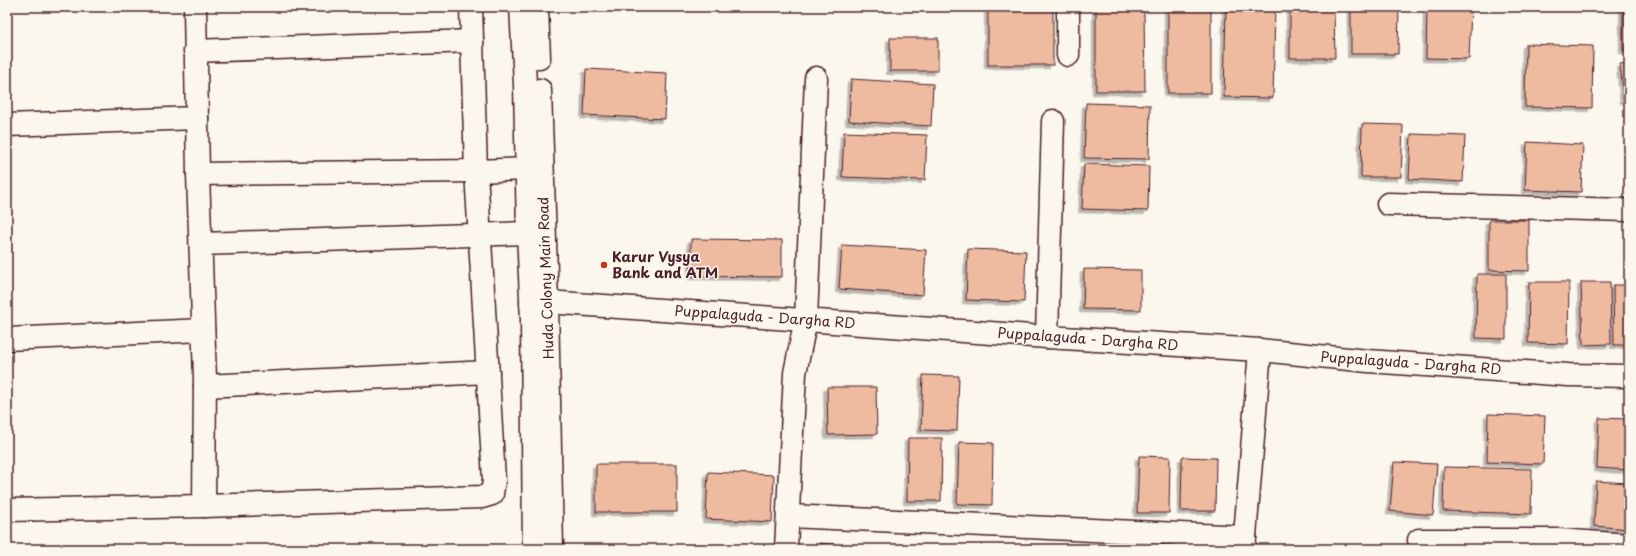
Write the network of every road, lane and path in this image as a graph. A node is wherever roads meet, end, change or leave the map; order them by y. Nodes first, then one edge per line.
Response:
1 (195, 7) edge
2 (471, 7) edge
3 (522, 7) edge
4 (537, 7) edge
5 (1068, 7) edge
6 (472, 41) junction
7 (195, 50) junction
8 (1068, 55) dead end
9 (816, 78) dead end
10 (197, 118) junction
11 (1053, 121) dead end
12 (7, 125) edge
13 (526, 169) junction
14 (476, 171) junction
15 (198, 174) junction
16 (1388, 204) dead end
17 (1629, 210) edge
18 (528, 233) junction
19 (480, 236) junction
20 (201, 244) junction
21 (539, 302) junction
22 (806, 319) junction
23 (203, 330) junction
24 (1047, 337) junction
25 (7, 339) edge
26 (1260, 350) junction
27 (488, 372) junction
28 (1629, 376) edge
29 (205, 386) junction
30 (204, 506) junction
31 (7, 510) edge
32 (788, 516) junction
33 (1419, 540) dead end
34 (1244, 543) edge
35 (1629, 545) edge
36 (534, 549) edge
37 (552, 549) edge
38 (786, 549) edge

1 - 7 street
2 - 6 street
3 - 13 street
4 - 21 street, Huda Colony Main Road
5 - 8 street
6 - 7 street
6 - 14 street
7 - 10 street
9 - 22 street
10 - 12 street
10 - 15 street
11 - 24 street
13 - 14 street
13 - 18 street
14 - 15 street
14 - 19 street
15 - 20 street
16 - 17 street
18 - 19 street
18 - 21 street
19 - 20 street
19 - 27 street
20 - 23 street
21 - 22 street, Puppalaguda - Dargha RD
21 - 36 street
21 - 37 street, Huda Colony Main Road
22 - 24 street, Puppalaguda - Dargha RD
22 - 32 street
23 - 25 street
23 - 29 street
24 - 26 street, Puppalaguda - Dargha RD
26 - 28 street, Puppalaguda - Dargha RD
26 - 34 street
27 - 29 street
27 - 30 street
29 - 30 street
30 - 31 street
32 - 34 street
32 - 38 street
33 - 35 street

